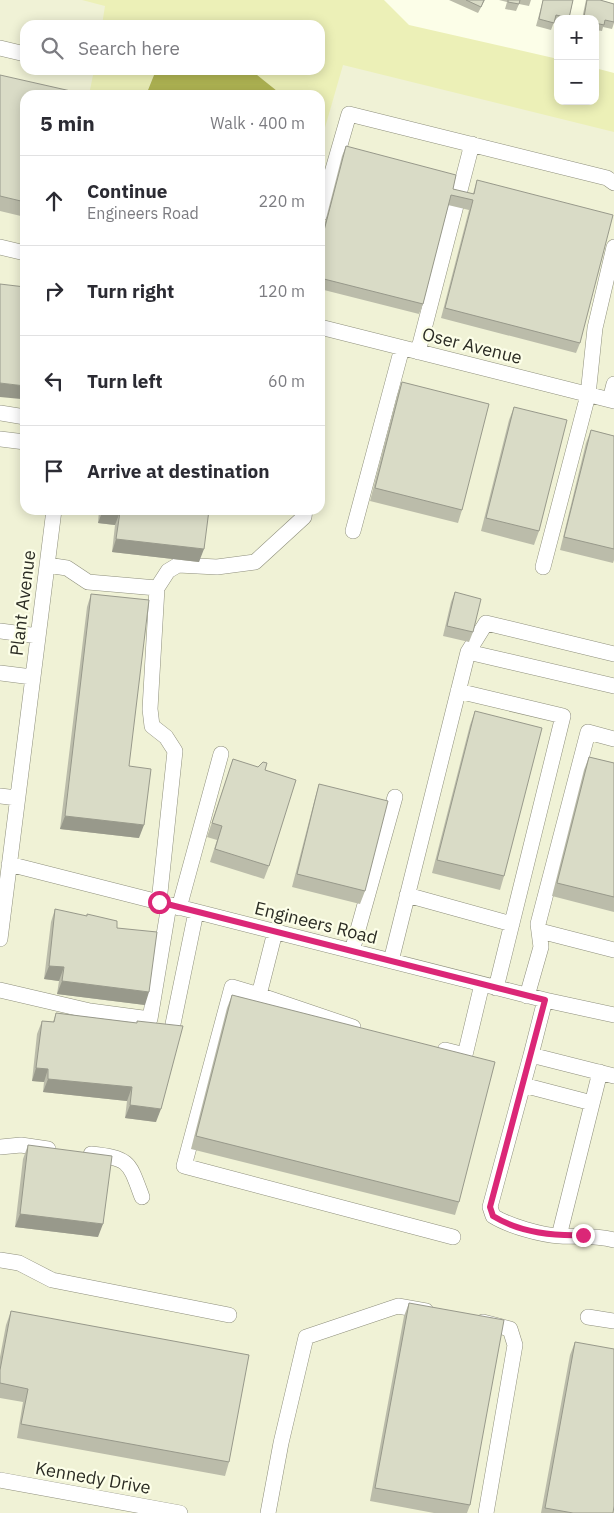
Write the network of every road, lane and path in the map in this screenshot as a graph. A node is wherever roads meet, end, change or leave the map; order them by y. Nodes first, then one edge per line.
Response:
1 (0, 48) edge
2 (20, 53) edge
3 (472, 144) junction
4 (614, 183) edge
5 (325, 197) edge
6 (0, 246) edge
7 (614, 247) edge
8 (20, 252) edge
9 (325, 328) edge
10 (402, 348) junction
11 (418, 352) junction
12 (614, 384) edge
13 (588, 394) junction
14 (612, 400) edge
15 (0, 413) edge
16 (20, 416) edge
17 (0, 439) edge
18 (20, 441) edge
19 (53, 515) edge
20 (304, 515) edge
21 (353, 530) dead end
22 (46, 566) junction
23 (543, 567) dead end
24 (157, 588) junction
25 (0, 631) edge
26 (38, 636) junction
27 (468, 652) junction
28 (614, 654) edge
29 (0, 673) edge
30 (32, 677) junction
31 (614, 686) edge
32 (458, 691) junction
33 (614, 739) edge
34 (222, 754) dead end
35 (0, 796) edge
36 (395, 797) dead end
37 (17, 798) junction
38 (7, 824) edge
39 (9, 864) junction
40 (408, 895) junction
41 (169, 905) junction
42 (196, 912) junction
43 (512, 924) junction
44 (540, 931) junction
45 (275, 932) junction
46 (0, 939) edge
47 (614, 950) edge
48 (352, 951) junction
49 (391, 961) junction
50 (489, 986) junction
51 (0, 990) edge
52 (260, 995) junction
53 (527, 996) junction
54 (545, 1000) junction
55 (614, 1015) edge
56 (173, 1024) edge
57 (366, 1030) edge
58 (428, 1047) edge
59 (531, 1055) junction
60 (607, 1074) edge
61 (523, 1085) junction
62 (592, 1104) junction
63 (0, 1147) edge
64 (60, 1150) edge
65 (79, 1152) edge
66 (142, 1197) dead end
67 (559, 1236) junction
68 (453, 1237) dead end
69 (614, 1240) edge
70 (0, 1260) edge
71 (445, 1314) edge
72 (229, 1316) dead end
73 (588, 1317) dead end
74 (473, 1320) edge
75 (614, 1321) edge
76 (0, 1480) edge
77 (180, 1513) edge
78 (268, 1513) edge
79 (486, 1513) edge

1 - 2 street
3 - 4 street
3 - 5 street
3 - 11 street
6 - 8 street
7 - 13 street
9 - 10 street, Oser Avenue
10 - 11 street, Oser Avenue
10 - 21 street
11 - 13 street, Oser Avenue
12 - 14 street
13 - 14 street, Oser Avenue
13 - 23 street
15 - 16 street
17 - 18 street
19 - 22 street, Plant Avenue
20 - 24 street
22 - 24 street
22 - 26 street, Plant Avenue
24 - 41 street
25 - 26 street
26 - 30 street, Plant Avenue
27 - 28 street
27 - 31 street
27 - 32 street
29 - 30 street
30 - 37 street, Plant Avenue
32 - 40 street
32 - 43 street
33 - 44 street
34 - 41 street
35 - 37 street
36 - 48 street
37 - 38 street, Plant Avenue
38 - 39 street, Plant Avenue
39 - 41 street, Engineers Road
39 - 46 street, Plant Avenue
40 - 43 street
40 - 49 street
41 - 42 street, Engineers Road
41 - 51 street
42 - 45 street, Engineers Road
42 - 56 street
43 - 50 street
44 - 47 street
44 - 53 street
45 - 48 street, Engineers Road
45 - 52 street
48 - 49 street, Engineers Road
49 - 50 street, Engineers Road
50 - 53 street, Engineers Road
50 - 58 street
52 - 57 street
52 - 68 street
53 - 54 street, Engineers Road
54 - 55 street, Engineers Road
54 - 59 street
59 - 60 street
59 - 61 street
60 - 62 street
61 - 62 street
61 - 67 street
62 - 67 street
63 - 64 street
65 - 66 street
67 - 69 street
70 - 72 street
71 - 78 street
73 - 75 street
74 - 79 street
76 - 77 street, Kennedy Drive

